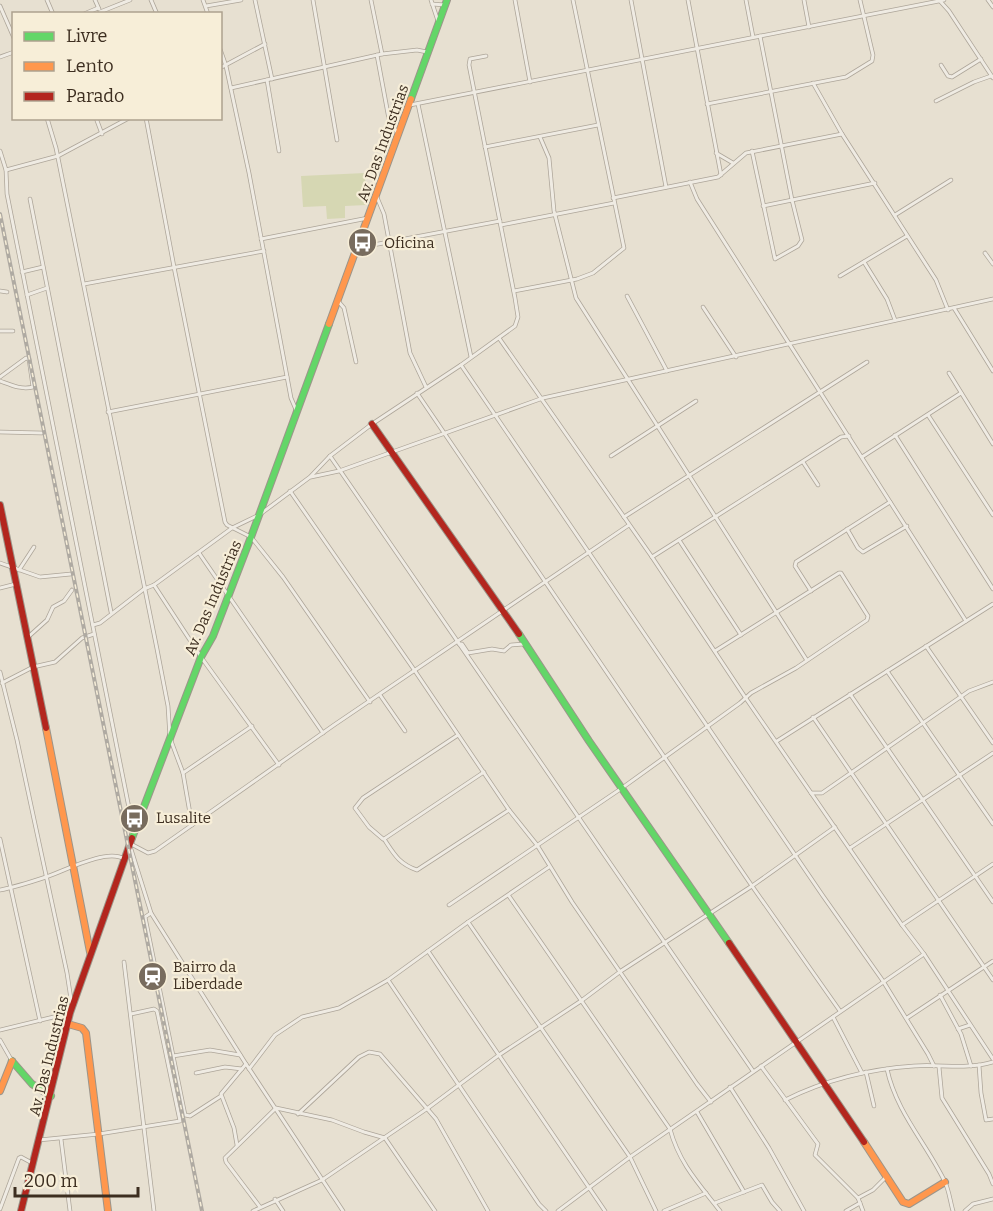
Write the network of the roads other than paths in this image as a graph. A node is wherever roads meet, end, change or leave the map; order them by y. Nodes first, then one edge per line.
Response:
1 (95, 0) edge
2 (130, 0) edge
3 (203, 0) edge
4 (241, 0) edge
5 (255, 0) edge
6 (313, 0) edge
7 (371, 0) edge
8 (515, 0) edge
9 (573, 0) edge
10 (631, 0) edge
11 (688, 0) edge
12 (746, 0) edge
13 (804, 0) edge
14 (860, 0) edge
15 (941, 0) edge
16 (988, 0) edge
17 (431, 2) edge
18 (446, 3) edge
19 (0, 6) edge
20 (206, 6) junction
21 (993, 7) edge
22 (100, 11) edge
23 (208, 12) edge
24 (864, 15) junction
25 (438, 22) junction
26 (809, 27) junction
27 (12, 33) edge
28 (760, 36) junction
29 (753, 38) junction
30 (265, 44) junction
31 (697, 49) junction
32 (429, 53) junction
33 (382, 54) junction
34 (222, 55) edge
35 (377, 55) junction
36 (486, 56) dead end
37 (981, 59) junction
38 (642, 60) junction
39 (941, 65) dead end
40 (226, 66) junction
41 (324, 66) junction
42 (222, 67) edge
43 (587, 71) junction
44 (993, 77) edge
45 (272, 79) junction
46 (267, 80) junction
47 (530, 82) junction
48 (813, 82) junction
49 (231, 88) junction
50 (771, 91) junction
51 (476, 93) junction
52 (936, 101) dead end
53 (418, 104) junction
54 (410, 105) junction
55 (707, 105) junction
56 (48, 120) edge
57 (97, 120) edge
58 (126, 120) edge
59 (146, 120) edge
60 (598, 125) junction
61 (103, 134) junction
62 (399, 134) junction
63 (842, 134) junction
64 (546, 135) junction
65 (540, 137) junction
66 (337, 140) dead end
67 (545, 146) junction
68 (782, 146) junction
69 (485, 147) junction
70 (0, 151) edge
71 (279, 151) dead end
72 (752, 151) junction
73 (716, 153) junction
74 (58, 156) junction
75 (733, 163) junction
76 (6, 170) junction
77 (721, 175) junction
78 (951, 180) dead end
79 (690, 182) junction
80 (875, 183) junction
81 (666, 187) junction
82 (376, 195) junction
83 (613, 198) junction
84 (30, 199) dead end
85 (792, 200) junction
86 (614, 203) junction
87 (763, 206) junction
88 (556, 215) junction
89 (895, 215) junction
90 (368, 218) junction
91 (500, 223) junction
92 (445, 233) junction
93 (907, 236) junction
94 (261, 239) junction
95 (389, 243) junction
96 (357, 248) junction
97 (264, 251) junction
98 (985, 253) dead end
99 (864, 262) junction
100 (993, 264) edge
101 (43, 267) junction
102 (174, 267) junction
103 (22, 272) junction
104 (840, 276) dead end
105 (572, 281) junction
106 (84, 284) junction
107 (47, 288) junction
108 (0, 291) edge
109 (514, 291) junction
110 (8, 292) dead end
111 (27, 296) junction
112 (627, 296) dead end
113 (993, 299) edge
114 (338, 301) junction
115 (703, 307) dead end
116 (954, 308) junction
117 (948, 309) junction
118 (896, 320) junction
119 (13, 331) dead end
120 (0, 332) edge
121 (500, 338) junction
122 (791, 345) junction
123 (736, 357) junction
124 (471, 358) junction
125 (356, 362) dead end
126 (867, 362) dead end
127 (461, 365) junction
128 (668, 371) junction
129 (993, 371) edge
130 (949, 373) dead end
131 (287, 377) junction
132 (0, 379) edge
133 (628, 379) junction
134 (426, 387) junction
135 (820, 391) junction
136 (417, 393) junction
137 (961, 393) junction
138 (200, 394) junction
139 (543, 398) junction
140 (696, 401) dead end
141 (108, 412) junction
142 (297, 412) junction
143 (495, 415) junction
144 (928, 415) junction
145 (372, 423) junction
146 (657, 426) junction
147 (846, 430) junction
148 (0, 432) edge
149 (42, 433) dead end
150 (443, 433) junction
151 (895, 435) junction
152 (849, 436) junction
153 (841, 437) junction
154 (993, 444) edge
155 (393, 452) junction
156 (330, 456) junction
157 (611, 456) dead end
158 (862, 457) junction
159 (802, 462) junction
160 (339, 471) junction
161 (688, 475) junction
162 (310, 477) junction
163 (818, 484) dead end
164 (290, 491) junction
165 (891, 502) junction
166 (0, 505) edge
167 (259, 515) junction
168 (993, 516) edge
169 (624, 517) junction
170 (715, 517) junction
171 (629, 525) junction
172 (907, 526) junction
173 (232, 528) junction
174 (847, 529) junction
175 (251, 537) junction
176 (679, 540) junction
177 (34, 546) dead end
178 (199, 553) junction
179 (590, 553) junction
180 (652, 557) junction
181 (0, 563) edge
182 (16, 569) junction
183 (71, 574) dead end
184 (545, 582) junction
185 (17, 584) junction
186 (154, 585) junction
187 (0, 588) edge
188 (144, 589) junction
189 (993, 589) edge
190 (72, 590) dead end
191 (812, 591) junction
192 (228, 596) junction
193 (993, 605) edge
194 (502, 611) junction
195 (776, 612) junction
196 (111, 613) junction
197 (966, 621) junction
198 (93, 625) junction
199 (95, 633) junction
200 (741, 635) junction
201 (27, 638) junction
202 (458, 643) junction
203 (526, 645) junction
204 (926, 646) junction
205 (715, 651) junction
206 (201, 657) junction
207 (806, 660) junction
208 (33, 667) junction
209 (416, 671) junction
210 (887, 671) junction
211 (0, 672) edge
212 (2, 682) junction
213 (993, 682) edge
214 (850, 694) junction
215 (380, 695) junction
216 (745, 697) junction
217 (962, 697) junction
218 (370, 702) junction
219 (813, 717) junction
220 (923, 723) junction
221 (252, 726) junction
222 (708, 727) junction
223 (405, 731) dead end
224 (323, 733) junction
225 (458, 735) junction
226 (170, 738) junction
227 (776, 741) junction
228 (993, 743) edge
229 (888, 747) junction
230 (993, 753) edge
231 (665, 758) junction
232 (279, 765) junction
233 (484, 772) junction
234 (851, 772) junction
235 (183, 773) junction
236 (959, 775) junction
237 (622, 788) junction
238 (811, 793) junction
239 (822, 793) junction
240 (923, 799) junction
241 (816, 800) junction
242 (509, 810) junction
243 (578, 817) junction
244 (886, 824) junction
245 (993, 824) edge
246 (192, 825) junction
247 (835, 828) junction
248 (0, 839) edge
249 (384, 839) junction
250 (131, 843) junction
251 (537, 845) junction
252 (850, 848) junction
253 (795, 855) junction
254 (125, 861) junction
255 (993, 864) edge
256 (74, 866) junction
257 (549, 867) junction
258 (975, 875) junction
259 (46, 877) junction
260 (752, 886) junction
261 (11, 888) junction
262 (0, 890) edge
263 (509, 896) junction
264 (938, 901) junction
265 (993, 902) edge
266 (449, 905) dead end
267 (151, 913) junction
268 (709, 914) junction
269 (468, 922) junction
270 (902, 926) junction
271 (664, 942) junction
272 (428, 951) junction
273 (924, 954) junction
274 (90, 958) junction
275 (124, 962) dead end
276 (993, 962) edge
277 (984, 967) junction
278 (621, 971) junction
279 (388, 980) junction
280 (993, 980) edge
281 (883, 981) junction
282 (947, 990) junction
283 (940, 995) junction
284 (580, 1001) junction
285 (71, 1010) junction
286 (840, 1011) junction
287 (131, 1014) junction
288 (833, 1017) junction
289 (906, 1019) junction
290 (40, 1021) junction
291 (68, 1024) junction
292 (970, 1025) junction
293 (540, 1027) junction
294 (958, 1029) junction
295 (0, 1030) edge
296 (0, 1040) edge
297 (797, 1041) junction
298 (240, 1055) junction
299 (498, 1055) junction
300 (173, 1056) junction
301 (993, 1060) edge
302 (12, 1061) junction
303 (246, 1064) junction
304 (979, 1065) junction
305 (761, 1066) junction
306 (934, 1066) junction
307 (971, 1066) junction
308 (939, 1067) junction
309 (242, 1069) junction
310 (249, 1069) junction
311 (887, 1069) junction
312 (753, 1071) junction
313 (864, 1072) junction
314 (196, 1073) dead end
315 (823, 1083) junction
316 (460, 1085) junction
317 (730, 1087) junction
318 (0, 1091) edge
319 (51, 1096) junction
320 (221, 1096) junction
321 (785, 1100) junction
322 (711, 1102) junction
323 (874, 1106) dead end
324 (276, 1108) junction
325 (428, 1108) junction
326 (697, 1112) junction
327 (298, 1114) junction
328 (993, 1119) edge
329 (144, 1127) junction
330 (670, 1129) junction
331 (99, 1134) junction
332 (61, 1138) junction
333 (385, 1138) junction
334 (39, 1140) junction
335 (237, 1145) junction
336 (630, 1157) junction
337 (33, 1164) junction
338 (886, 1177) junction
339 (322, 1180) junction
340 (945, 1182) junction
341 (993, 1182) edge
342 (589, 1186) junction
343 (744, 1192) junction
344 (706, 1193) junction
345 (858, 1198) junction
346 (993, 1199) edge
347 (275, 1200) junction
348 (860, 1203) junction
349 (714, 1204) junction
350 (260, 1207) junction
351 (0, 1209) edge
352 (21, 1211) edge
353 (70, 1211) edge
354 (108, 1211) edge
355 (154, 1211) edge
356 (253, 1211) edge
357 (283, 1211) edge
358 (343, 1211) edge
359 (435, 1211) edge
360 (488, 1211) edge
361 (546, 1211) edge
362 (558, 1211) edge
363 (605, 1211) edge
364 (656, 1211) edge
365 (664, 1211) edge
366 (720, 1211) edge
367 (780, 1211) edge
368 (804, 1211) edge
369 (846, 1211) edge
370 (862, 1211) edge
371 (952, 1211) edge
372 (965, 1211) edge

1 - 22 street
2 - 22 street
3 - 20 street
4 - 20 street
5 - 30 street
6 - 41 street
7 - 33 street
8 - 47 street
9 - 43 street
10 - 38 street
11 - 31 street
12 - 29 street
13 - 26 street
14 - 24 street
15 - 24 street
15 - 37 street
16 - 21 street
17 - 18 street
17 - 25 street
18 - 25 street, Av. Das Industrias
19 - 27 street
20 - 23 street
24 - 26 street
24 - 48 street
25 - 32 street, Av. Das Industrias
26 - 28 street
28 - 29 street
28 - 50 street
29 - 31 street
30 - 40 street
30 - 45 street
31 - 38 street
31 - 55 street
32 - 33 street
32 - 54 street, Av. Das Industrias
33 - 35 street
34 - 40 street
35 - 41 street
35 - 62 street
36 - 51 street
37 - 39 street
37 - 44 street
38 - 43 street
38 - 81 street
40 - 42 street
40 - 49 street
41 - 45 street
41 - 66 street
43 - 47 street
43 - 60 street
44 - 52 street
45 - 46 street
46 - 49 street
46 - 71 street
47 - 51 street
48 - 50 street
48 - 63 street
49 - 94 street
50 - 55 street
50 - 68 street
51 - 53 street
51 - 69 street
53 - 54 street
53 - 92 street
54 - 62 street, Av. Das Industrias
55 - 73 street
56 - 74 street
57 - 61 street
58 - 61 street
59 - 102 street
60 - 64 street
60 - 83 street
61 - 74 street
62 - 82 street, Av. Das Industrias
63 - 68 street
63 - 80 street
64 - 65 street
64 - 67 street
65 - 67 street
65 - 69 street
67 - 88 street
68 - 72 street
68 - 85 street
69 - 91 street
70 - 76 street
72 - 75 street
72 - 87 street
73 - 75 street
73 - 77 street
74 - 76 street
74 - 106 street
75 - 77 street
76 - 103 street
77 - 79 street
78 - 89 street
79 - 81 street
79 - 122 street
80 - 85 street
80 - 89 street
81 - 83 street
82 - 90 street, Av. Das Industrias
82 - 95 street
83 - 86 street
84 - 101 street
85 - 87 street
85 - 87 street
86 - 88 street
86 - 105 street
88 - 91 street
88 - 105 street
89 - 93 street
90 - 94 street
90 - 96 street, Av. Das Industrias
91 - 92 street
91 - 109 street
92 - 95 street
92 - 124 street
93 - 99 street
93 - 117 street
94 - 97 street
95 - 96 street
95 - 134 street
96 - 114 street, Av. Das Industrias
97 - 102 street
97 - 131 street
98 - 100 street
99 - 104 street
99 - 118 street
101 - 103 street
101 - 107 street
102 - 106 street
102 - 138 street
103 - 111 street
105 - 109 street
105 - 133 street
106 - 141 street
107 - 111 street
107 - 196 street
108 - 110 street
109 - 121 street
111 - 198 street
112 - 128 street
113 - 116 street
114 - 125 street
114 - 142 street, Av. Das Industrias
115 - 123 street
116 - 117 street
116 - 129 street
117 - 118 street
118 - 122 street
119 - 120 street
121 - 124 street
121 - 139 street
122 - 123 street
122 - 135 street
123 - 128 street
124 - 127 street
126 - 135 street
127 - 134 street
127 - 143 street
128 - 133 street
130 - 137 street
131 - 138 street
131 - 142 street
132 - 132 street
133 - 139 street
133 - 146 street
134 - 136 street
135 - 147 street
135 - 161 street
136 - 145 street
136 - 150 street
137 - 144 street
137 - 154 street
138 - 141 street
138 - 173 street
139 - 143 street
139 - 169 street
140 - 146 street
141 - 188 street
142 - 167 street, Av. Das Industrias
143 - 150 street
143 - 179 street
144 - 151 street
144 - 168 street
145 - 155 street
145 - 156 street
146 - 157 street
146 - 161 street
147 - 152 street
147 - 153 street
148 - 149 street
150 - 155 street
150 - 184 street
151 - 158 street
151 - 189 street
152 - 153 street
152 - 158 street
153 - 159 street
155 - 160 street
155 - 194 street
156 - 160 street
156 - 162 street
158 - 165 street
159 - 163 street
159 - 170 street
160 - 162 street
160 - 202 street
161 - 169 street
161 - 170 street
162 - 164 street
164 - 167 street
164 - 209 street
165 - 172 street
165 - 174 street
166 - 182 street
167 - 173 street
167 - 175 street, Av. Das Industrias
169 - 171 street
170 - 176 street
170 - 195 street
171 - 179 street
171 - 180 street
172 - 174 street
172 - 197 street
173 - 175 street
173 - 178 street
174 - 191 street
175 - 192 street, Av. Das Industrias
175 - 218 street
176 - 180 street
176 - 200 street
177 - 182 street
178 - 186 street
178 - 192 street
179 - 184 street
179 - 222 street
180 - 205 street
181 - 182 street
182 - 183 street
182 - 185 street
184 - 194 street
184 - 231 street
185 - 187 street
185 - 201 street
186 - 188 street
186 - 206 street
188 - 196 street
188 - 226 street
190 - 201 street
191 - 195 street
191 - 207 street
192 - 206 street, Av. Das Industrias
192 - 224 street
193 - 197 street
194 - 202 street
194 - 203 street
195 - 200 street
195 - 207 street
196 - 198 street
197 - 204 street
198 - 199 street
199 - 208 street
199 - 250 street
200 - 205 street
201 - 208 street
202 - 203 street
202 - 209 street
202 - 243 street
203 - 237 street
204 - 210 street
204 - 217 street
205 - 216 street
206 - 221 street
206 - 226 street, Av. Das Industrias
207 - 216 street
208 - 212 street
208 - 256 street
209 - 215 street
209 - 225 street
210 - 214 street
210 - 220 street
211 - 212 street
212 - 259 street
213 - 217 street
214 - 219 street
214 - 229 street
215 - 218 street
215 - 223 street
216 - 222 street
216 - 227 street
217 - 220 street
217 - 228 street
218 - 224 street
219 - 227 street
219 - 234 street
220 - 229 street
220 - 236 street
221 - 232 street
221 - 235 street
222 - 231 street
222 - 253 street
224 - 232 street
225 - 233 street
225 - 249 street
226 - 235 street
226 - 250 street, Av. Das Industrias
227 - 238 street
229 - 234 street
229 - 240 street
230 - 236 street
231 - 237 street
231 - 260 street
232 - 246 street
233 - 242 street
233 - 249 street
234 - 239 street
234 - 244 street
235 - 246 street
236 - 240 street
236 - 245 street
237 - 243 street
237 - 268 street
238 - 239 street
238 - 241 street
239 - 241 street
240 - 244 street
240 - 258 street
241 - 247 street
242 - 249 street
242 - 251 street
243 - 251 street
243 - 271 street
244 - 252 street
244 - 264 street
246 - 250 street
247 - 252 street
247 - 253 street
248 - 261 street
250 - 254 street, Av. Das Industrias
250 - 267 street
251 - 257 street
251 - 266 street
252 - 270 street
253 - 260 street
253 - 281 street
254 - 256 street
254 - 274 street, Av. Das Industrias
255 - 258 street
256 - 259 street
256 - 274 street
257 - 263 street
257 - 278 street
258 - 264 street
258 - 265 street
259 - 261 street
259 - 285 street
260 - 268 street
260 - 286 street
261 - 262 street
261 - 290 street
263 - 269 street
263 - 284 street
264 - 270 street
264 - 277 street
267 - 298 street
267 - 300 street
268 - 271 street
268 - 297 street
269 - 272 street
269 - 293 street
270 - 273 street
271 - 278 street
271 - 312 street
272 - 279 street
272 - 299 street
273 - 281 street
273 - 282 street
274 - 285 street, Av. Das Industrias
275 - 287 street
276 - 277 street
277 - 280 street
277 - 282 street
278 - 284 street
278 - 322 street
279 - 310 street
279 - 316 street
281 - 286 street
281 - 289 street
282 - 283 street
282 - 292 street
283 - 289 street
283 - 294 street
284 - 293 street
284 - 330 street
285 - 290 street
285 - 291 street, Av. Das Industrias
286 - 288 street
287 - 329 street
287 - 329 street
288 - 297 street
288 - 313 street
289 - 306 street
290 - 295 street
291 - 319 street, Av. Das Industrias
291 - 331 street
292 - 294 street
292 - 301 street
293 - 299 street
293 - 336 street
294 - 307 street
296 - 302 street
297 - 305 street
297 - 315 street
298 - 300 street
298 - 303 street
299 - 316 street
299 - 342 street
300 - 320 street
301 - 304 street
302 - 318 street
302 - 319 street
303 - 309 street
303 - 310 street
304 - 307 street
304 - 328 street
305 - 312 street
305 - 321 street
306 - 308 street
306 - 311 street
307 - 308 street
308 - 341 street
309 - 314 street
309 - 320 street
310 - 324 street
311 - 313 street
311 - 340 street
312 - 317 street
313 - 315 street
313 - 323 street
315 - 321 street
315 - 338 street
316 - 325 street
316 - 361 street
317 - 322 street
317 - 368 street
319 - 334 street, Av. Das Industrias
320 - 335 street
321 - 345 street
322 - 326 street
324 - 327 street
324 - 335 street
324 - 339 street
325 - 327 street
325 - 333 street
325 - 360 street
326 - 330 street
326 - 343 street
327 - 333 street
329 - 331 street
329 - 355 street
330 - 336 street
330 - 344 street
331 - 332 street
331 - 354 street
332 - 334 street
332 - 353 street
333 - 339 street
333 - 359 street
334 - 337 street, Av. Das Industrias
335 - 350 street
336 - 342 street
336 - 364 street
337 - 351 street
337 - 352 street, Av. Das Industrias
338 - 340 street
338 - 345 street
339 - 347 street
339 - 358 street
340 - 371 street
342 - 362 street
342 - 363 street
343 - 349 street
343 - 367 street
344 - 349 street
344 - 365 street
345 - 348 street
346 - 372 street
347 - 350 street
347 - 357 street
348 - 369 street
348 - 370 street
349 - 366 street
350 - 356 street

